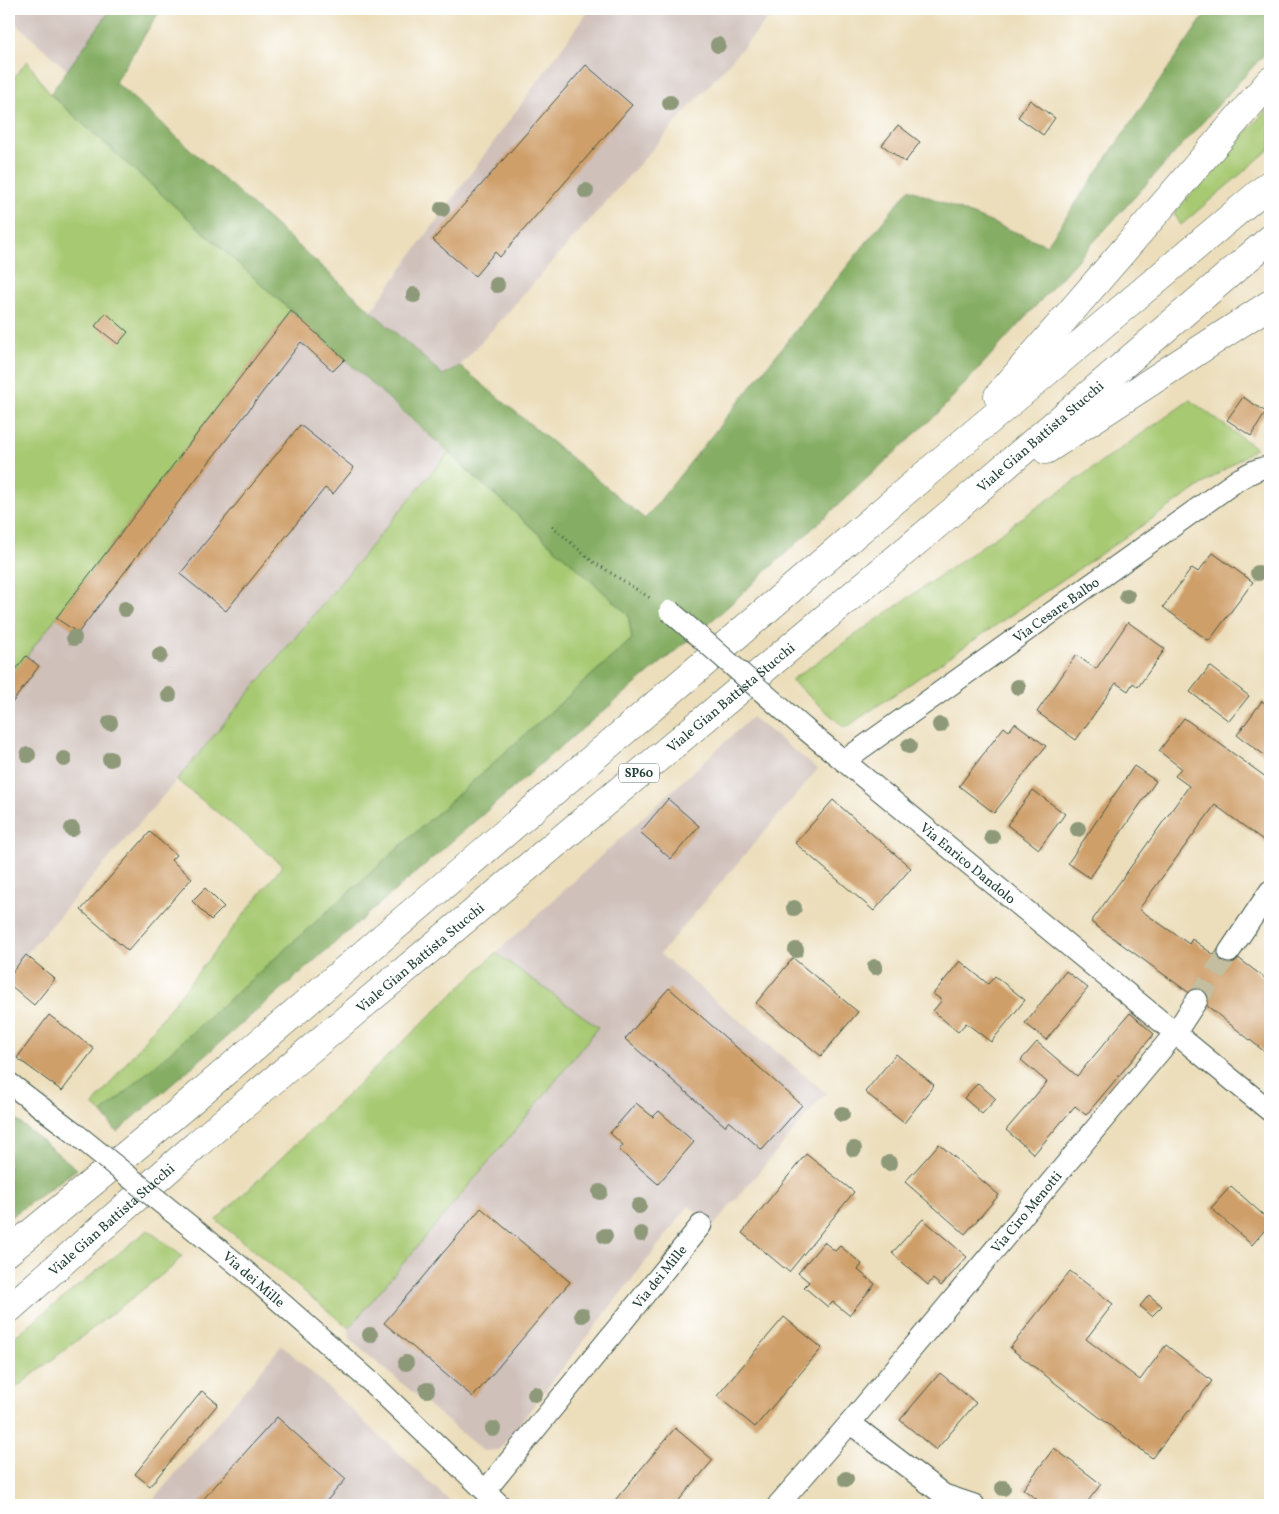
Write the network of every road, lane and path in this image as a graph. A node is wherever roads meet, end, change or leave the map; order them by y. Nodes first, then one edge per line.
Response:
1 (1270, 81) edge
2 (1270, 184) edge
3 (1270, 240) edge
4 (1270, 304) edge
5 (942, 461) junction
6 (1270, 467) edge
7 (953, 511) junction
8 (552, 526) dead end
9 (670, 611) joint
10 (845, 760) junction
11 (1270, 891) edge
12 (1229, 952) tunnel mouth
13 (1197, 1000) tunnel mouth
14 (1176, 1032) junction
15 (9, 1083) edge
16 (1270, 1111) edge
17 (700, 1225) dead end
18 (9, 1251) edge
19 (9, 1309) edge
20 (850, 1423) junction
21 (486, 1490) junction
22 (500, 1505) edge
23 (778, 1505) edge
24 (974, 1505) edge

1 - 5 highway
2 - 5 highway
3 - 7 highway, Viale Gian Battista Stucchi / SP60
4 - 7 highway
5 - 18 highway
6 - 10 street, Via Cesare Balbo
7 - 19 highway, Viale Gian Battista Stucchi / SP60
8 - 9 path
9 - 10 street, Via Enrico Dandolo, bridge
10 - 14 street, Via Enrico Dandolo
11 - 12 street
13 - 14 street, Via Ciro Menotti
14 - 16 street, Via Enrico Dandolo
14 - 20 street, Via Ciro Menotti
15 - 21 street, Via dei Mille, bridge
17 - 21 street, Via dei Mille
20 - 23 street, Via Ciro Menotti
20 - 24 street
21 - 22 street, Via dei Mille

